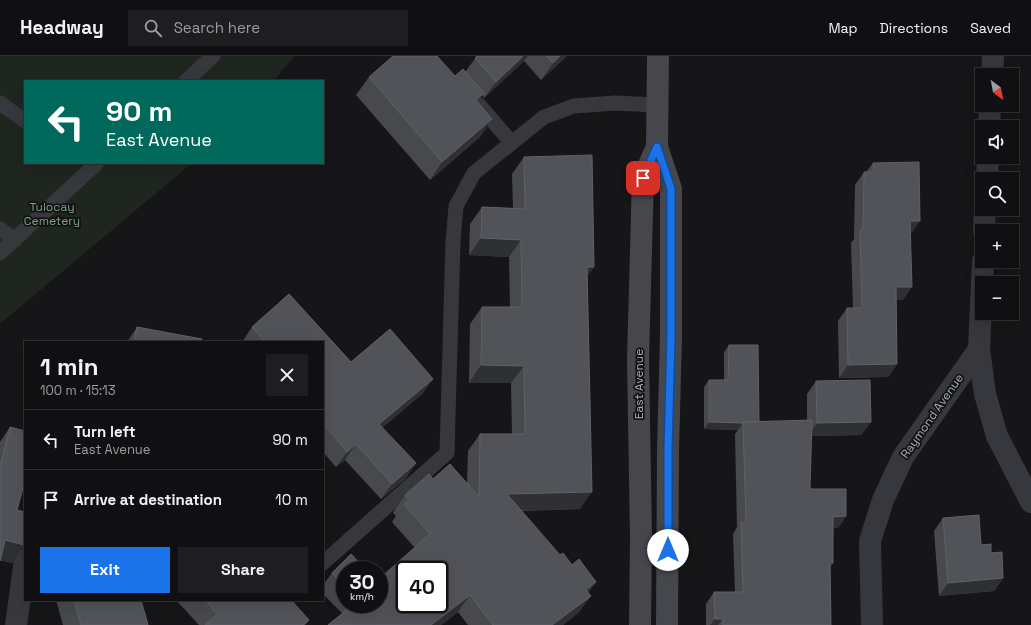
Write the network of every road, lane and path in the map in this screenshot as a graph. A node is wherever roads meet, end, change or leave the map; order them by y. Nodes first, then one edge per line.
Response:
1 (213, 56) edge
2 (658, 56) edge
3 (992, 56) edge
4 (992, 68) edge
5 (187, 80) edge
6 (471, 96) edge
7 (0, 103) edge
8 (657, 105) junction
9 (24, 120) edge
10 (512, 143) junction
11 (657, 147) junction
12 (90, 165) edge
13 (0, 229) edge
14 (15, 240) junction
15 (0, 253) edge
16 (983, 268) edge
17 (979, 349) junction
18 (1031, 502) edge
19 (324, 562) edge
20 (24, 567) edge
21 (16, 625) edge
22 (640, 625) edge
23 (668, 625) edge
24 (872, 625) edge

1 - 5 lane
2 - 8 street, East Avenue
3 - 4 street
6 - 10 lane
7 - 9 lane
8 - 10 lane
8 - 11 street, East Avenue
10 - 19 lane
11 - 22 street, East Avenue
11 - 23 street, East Avenue
12 - 14 lane
13 - 14 lane
14 - 15 lane
16 - 17 street
17 - 18 street
17 - 24 street, Raymond Avenue
20 - 21 street

